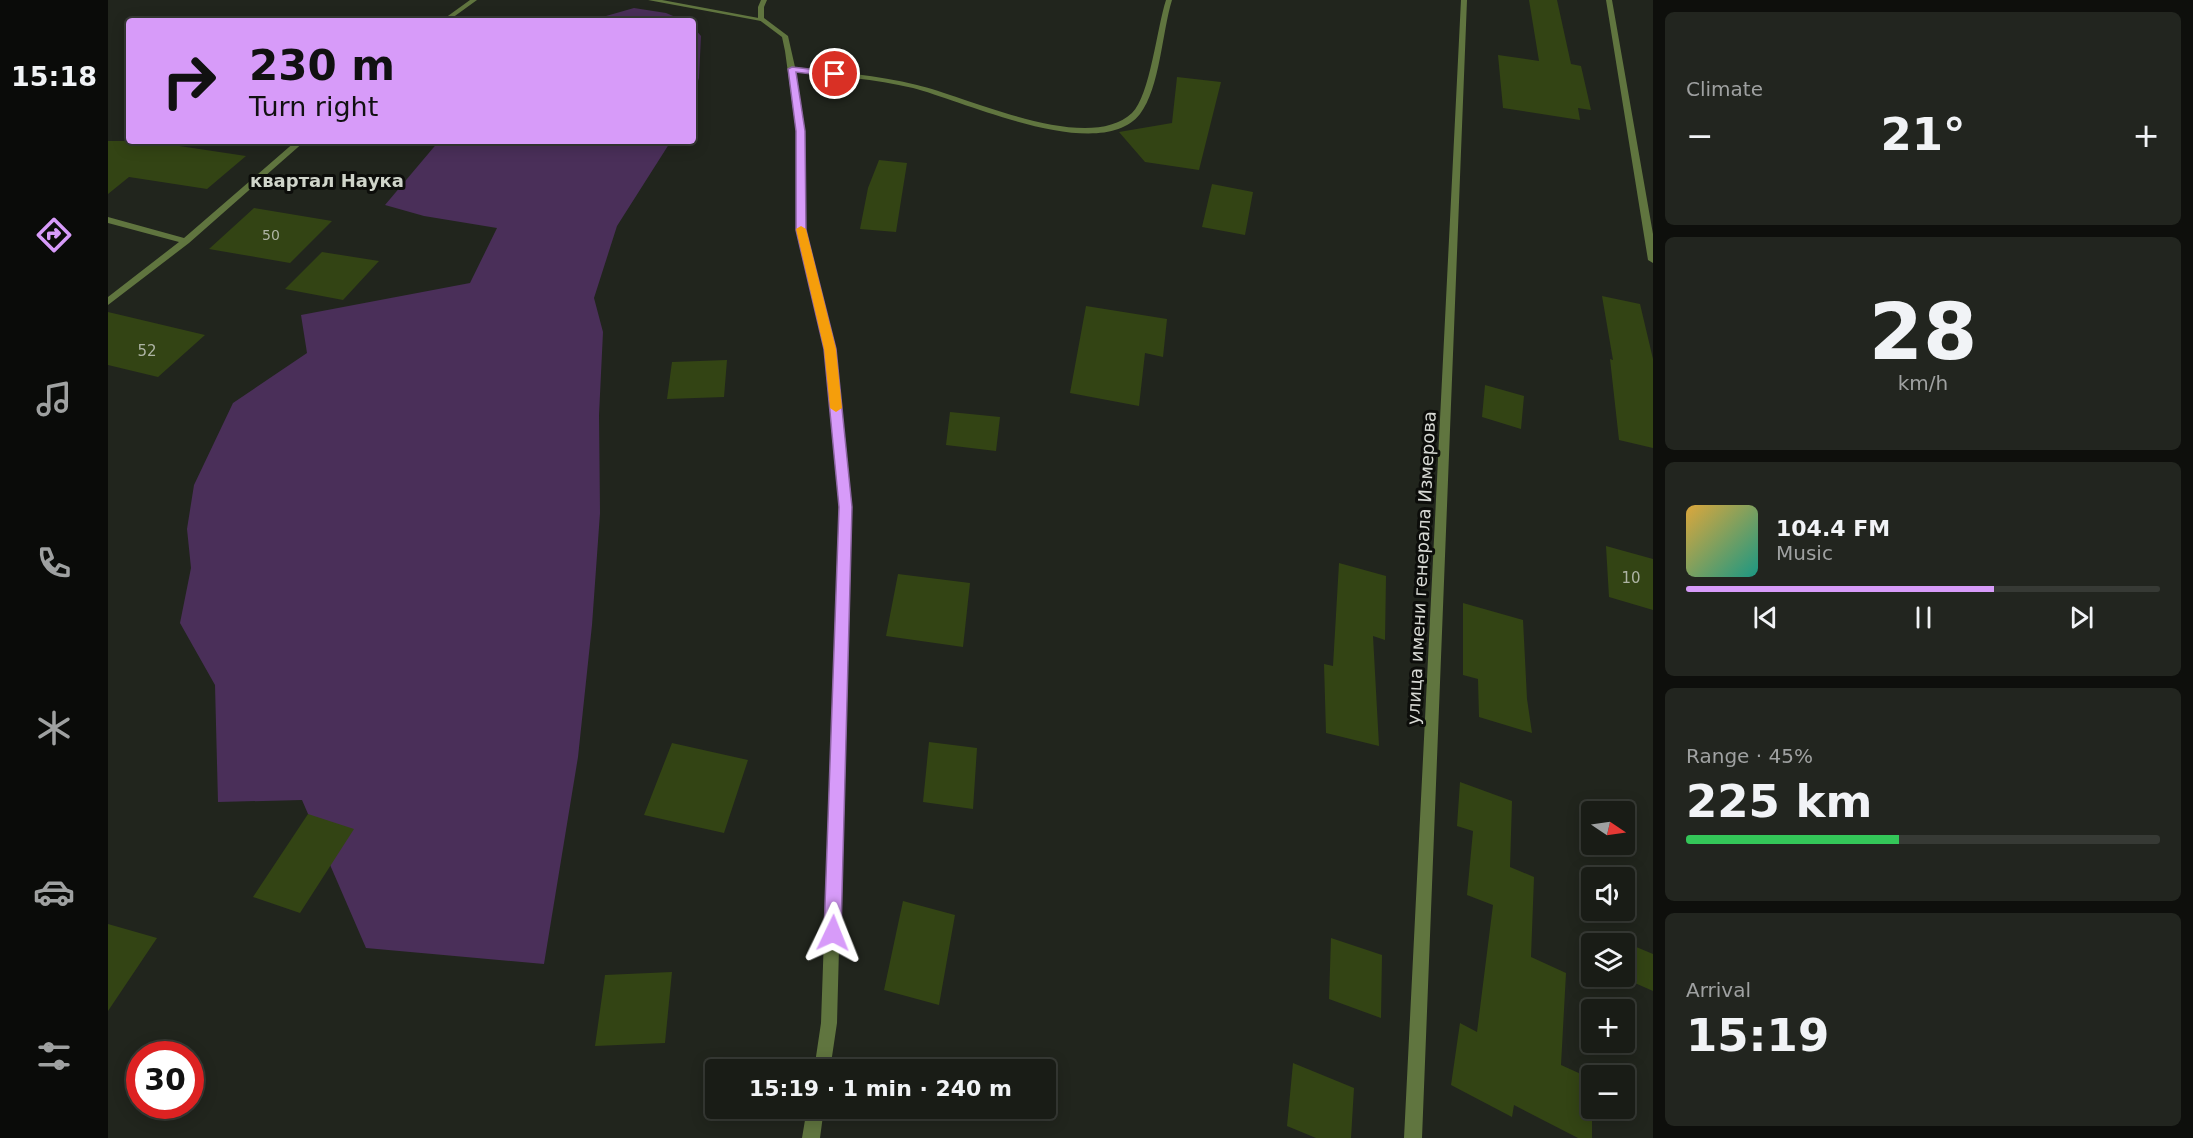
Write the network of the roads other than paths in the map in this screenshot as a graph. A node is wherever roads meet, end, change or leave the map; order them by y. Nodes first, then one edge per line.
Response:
1 (474, 0) edge
2 (651, 0) edge
3 (764, 0) edge
4 (1169, 0) edge
5 (1464, 0) edge
6 (1609, 0) edge
7 (448, 18) edge
8 (761, 19) junction
9 (792, 69) junction
10 (298, 144) edge
11 (108, 220) edge
12 (186, 241) junction
13 (1653, 260) edge
14 (108, 302) edge
15 (824, 1059) edge
16 (814, 1119) edge
17 (811, 1138) edge
18 (1413, 1138) edge

1 - 7 street
2 - 8 street
3 - 8 street
4 - 9 street
5 - 18 street, улица имени генерала Измерова
6 - 13 street
8 - 9 street
9 - 15 street
10 - 12 street
11 - 12 street
12 - 14 street
16 - 17 street

